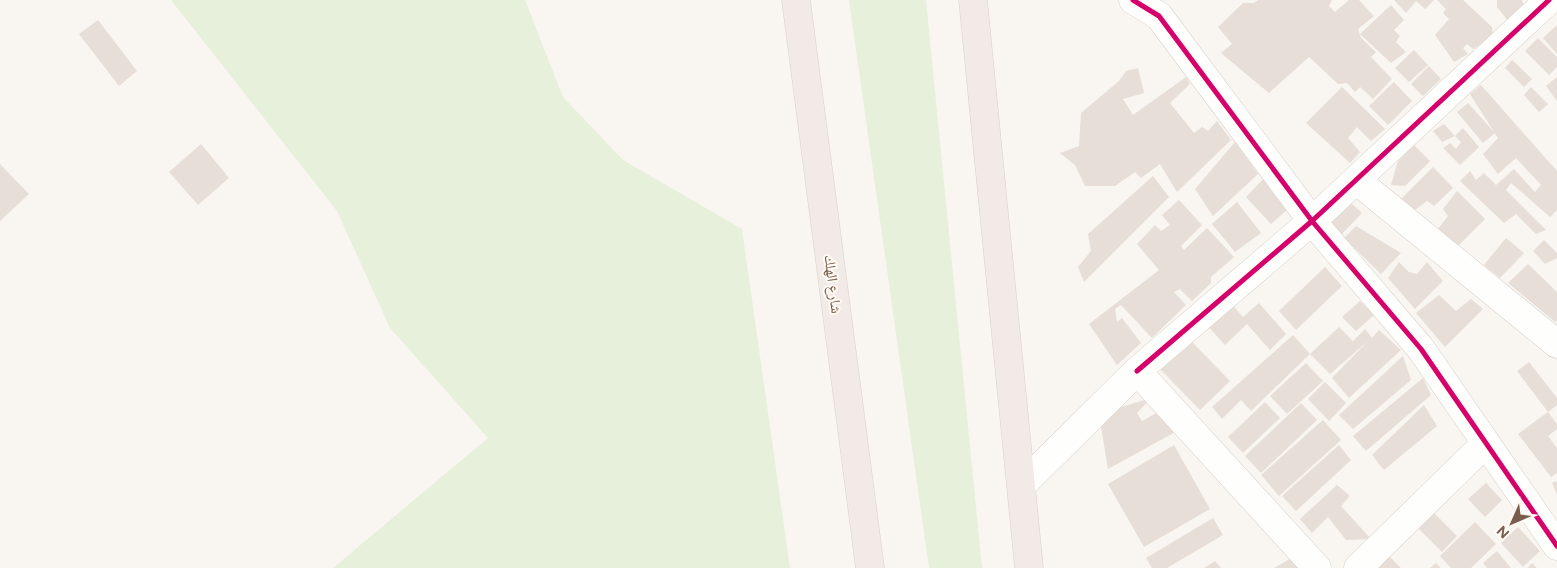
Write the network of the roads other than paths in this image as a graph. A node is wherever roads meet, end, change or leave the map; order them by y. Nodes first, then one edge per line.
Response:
1 (796, 0) edge
2 (972, 0) edge
3 (1133, 0) edge
4 (1549, 0) edge
5 (1356, 180) junction
6 (1312, 221) junction
7 (1554, 336) edge
8 (1137, 371) junction
9 (1486, 444) junction
10 (1022, 485) junction
11 (1557, 546) edge
12 (870, 568) edge
13 (1030, 568) edge
14 (1317, 568) edge
15 (1358, 568) edge

1 - 12 highway, شارع الهلك
2 - 10 highway
3 - 6 street
4 - 5 street
5 - 6 street
5 - 7 street
6 - 8 street
6 - 9 street
8 - 10 street
8 - 14 street
9 - 11 street
9 - 15 street
10 - 13 highway

